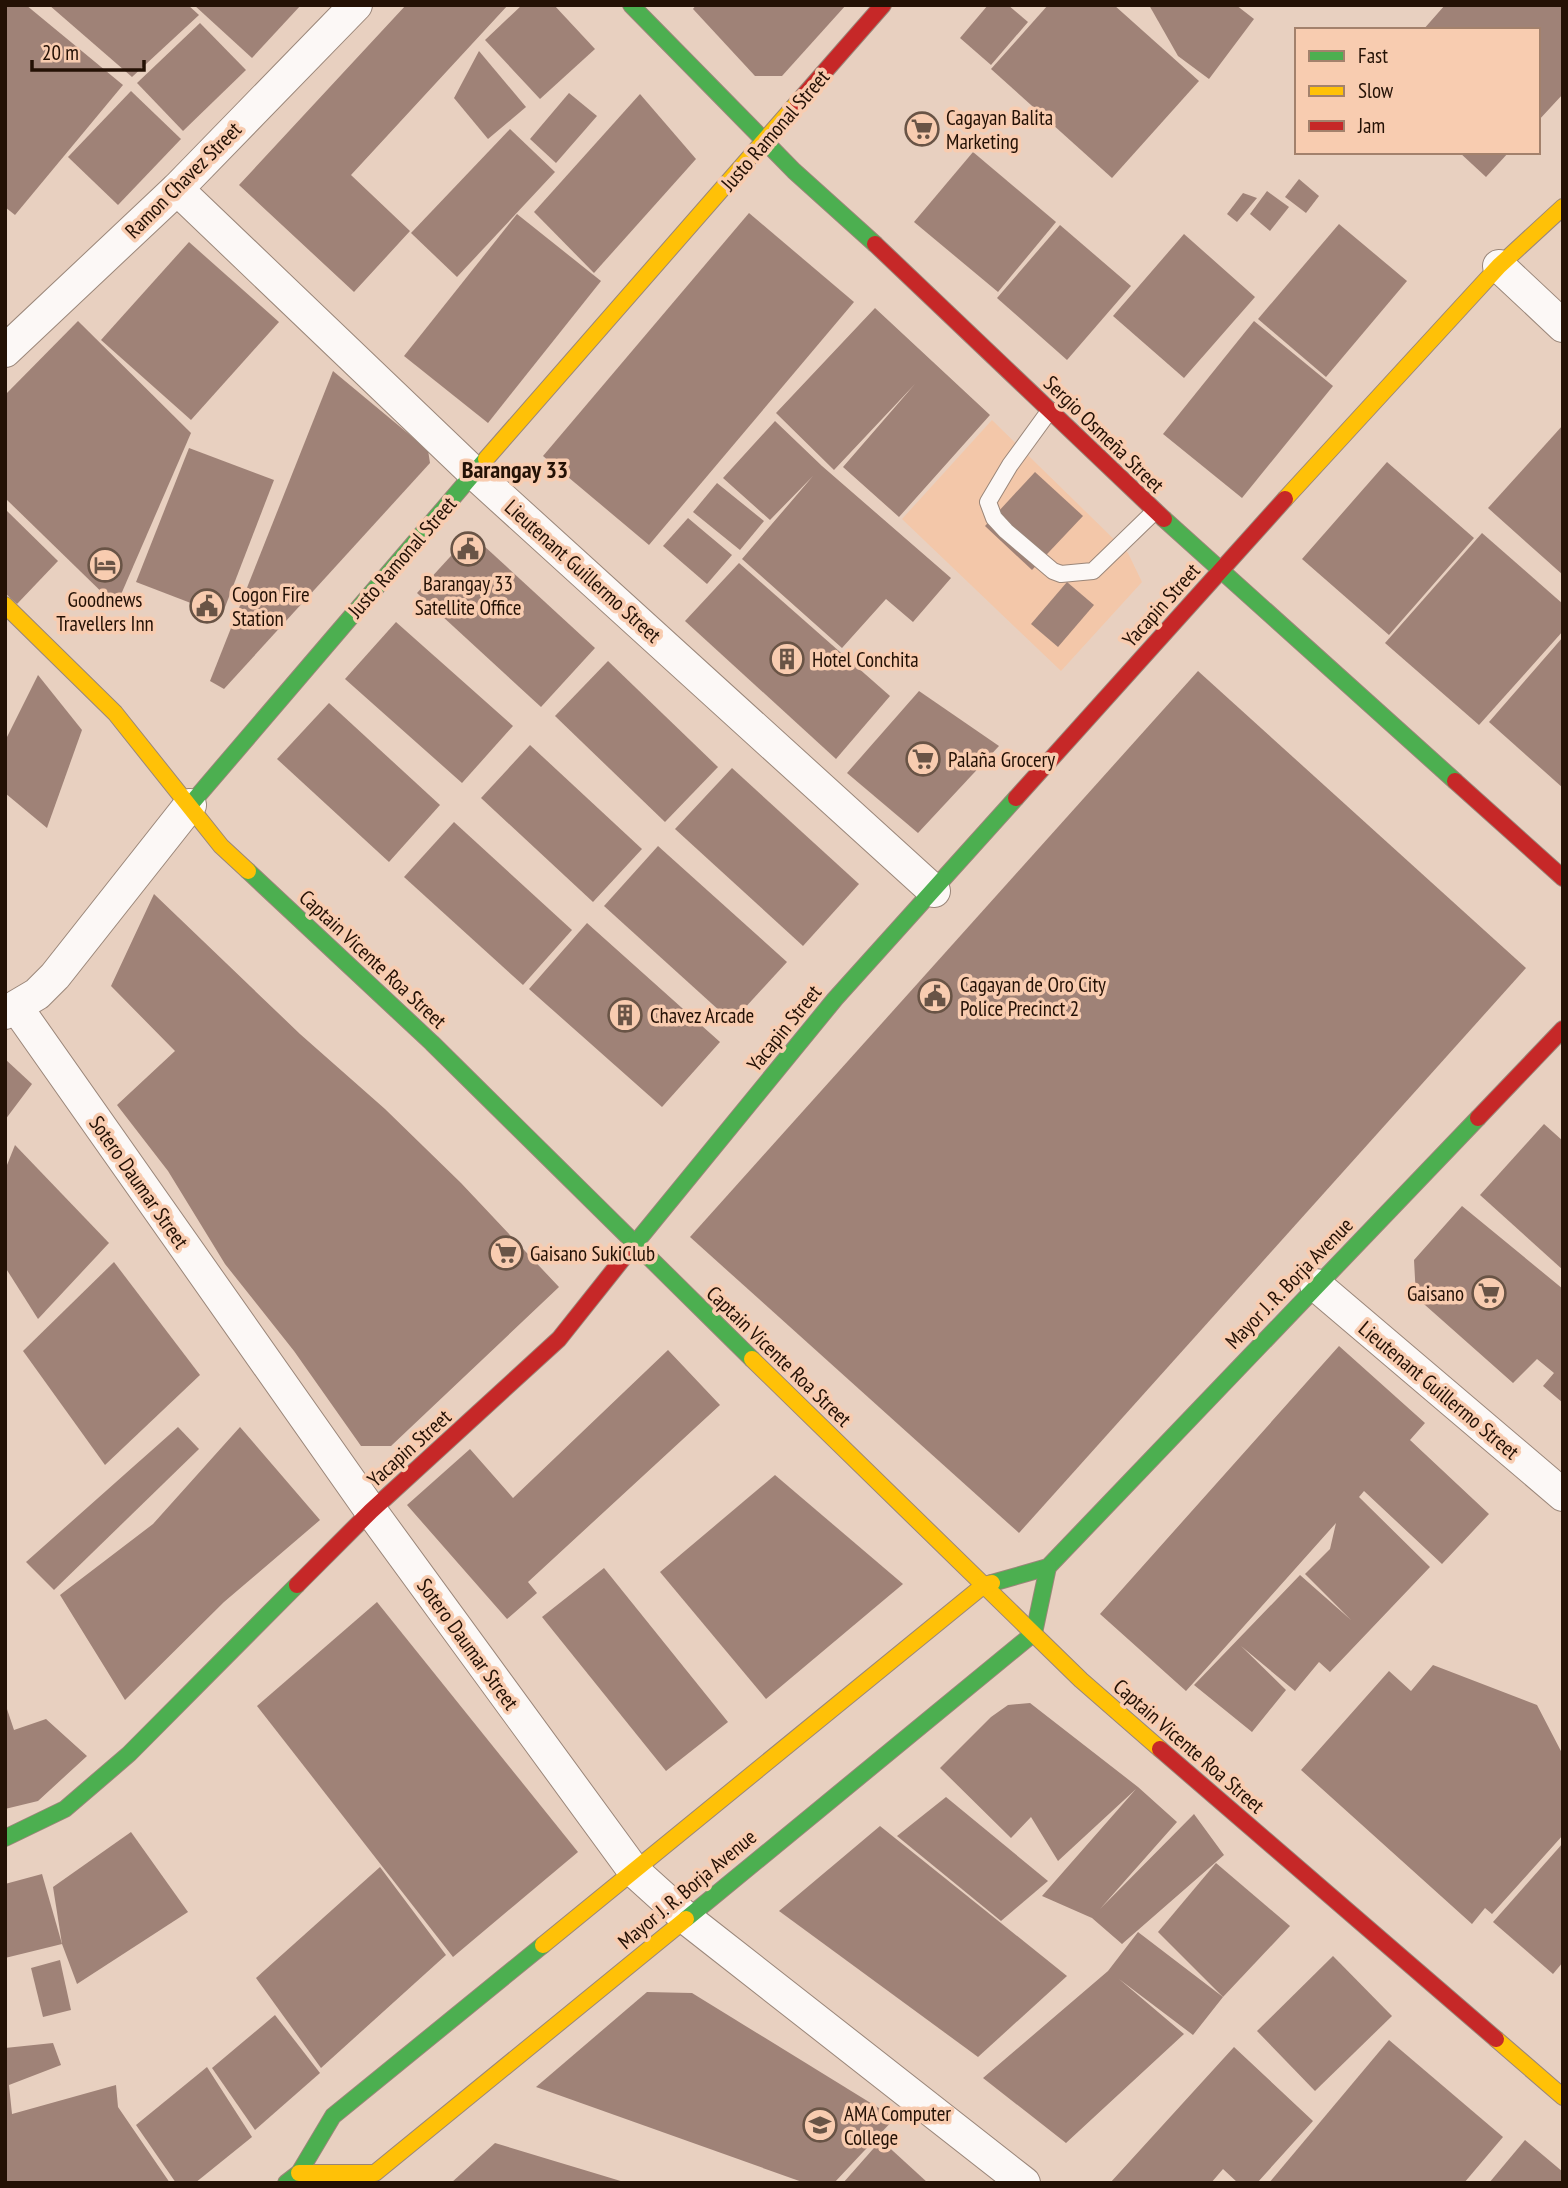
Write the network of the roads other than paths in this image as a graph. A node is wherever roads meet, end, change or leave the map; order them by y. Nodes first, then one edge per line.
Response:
1 (356, 5) edge
2 (631, 5) edge
3 (883, 5) edge
4 (765, 141) junction
5 (177, 189) junction
6 (1563, 207) edge
7 (1499, 266) junction
8 (1563, 326) edge
9 (5, 351) edge
10 (1050, 410) junction
11 (474, 473) junction
12 (1155, 511) junction
13 (1221, 569) junction
14 (5, 605) edge
15 (190, 805) junction
16 (1563, 878) edge
17 (934, 891) junction
18 (11, 1010) edge
19 (1563, 1029) edge
20 (634, 1244) junction
21 (1316, 1285) junction
22 (1563, 1495) edge
23 (371, 1511) junction
24 (1048, 1567) junction
25 (984, 1585) junction
26 (1034, 1633) junction
27 (5, 1838) edge
28 (634, 1871) junction
29 (686, 1918) junction
30 (1563, 2097) edge
31 (292, 2178) edge
32 (1024, 2183) edge

1 - 5 street, Ramon Chavez Street
2 - 4 street, Sergio Osmeña Street
3 - 4 street, Justo Ramonal Street
4 - 10 street, Sergio Osmeña Street
4 - 11 street, Justo Ramonal Street
5 - 9 street, Ramon Chavez Street
5 - 11 street, Lieutenant Guillermo Street
6 - 7 street, Yacapin Street
7 - 8 street
7 - 13 street, Yacapin Street
10 - 12 street, Sergio Osmeña Street
10 - 12 lane
11 - 15 street, Justo Ramonal Street
11 - 17 street, Lieutenant Guillermo Street
12 - 13 street, Sergio Osmeña Street
13 - 16 street, Sergio Osmeña Street
13 - 17 street, Yacapin Street
14 - 15 street, Captain Vicente Roa Street
15 - 18 street, Justo Ramonal Street
15 - 20 street, Captain Vicente Roa Street
17 - 20 street, Yacapin Street
18 - 23 street, Sotero Daumar Street
19 - 21 street, Mayor J. R. Borja Avenue
20 - 23 street, Yacapin Street
20 - 25 street, Captain Vicente Roa Street
21 - 22 street, Lieutenant Guillermo Street
21 - 24 street, Mayor J. R. Borja Avenue
23 - 27 street, Yacapin Street
23 - 28 street, Sotero Daumar Street
24 - 25 street, Mayor J. R. Borja Avenue
24 - 26 street
25 - 26 street, Captain Vicente Roa Street
25 - 28 street, Mayor J. R. Borja Avenue
26 - 29 street, Mayor J. R. Borja Avenue
26 - 30 street, Captain Vicente Roa Street
28 - 29 street, Sotero Daumar Street
28 - 31 street, Mayor J. R. Borja Avenue
29 - 31 street, Mayor J. R. Borja Avenue
29 - 32 street, Sotero Daumar Street

